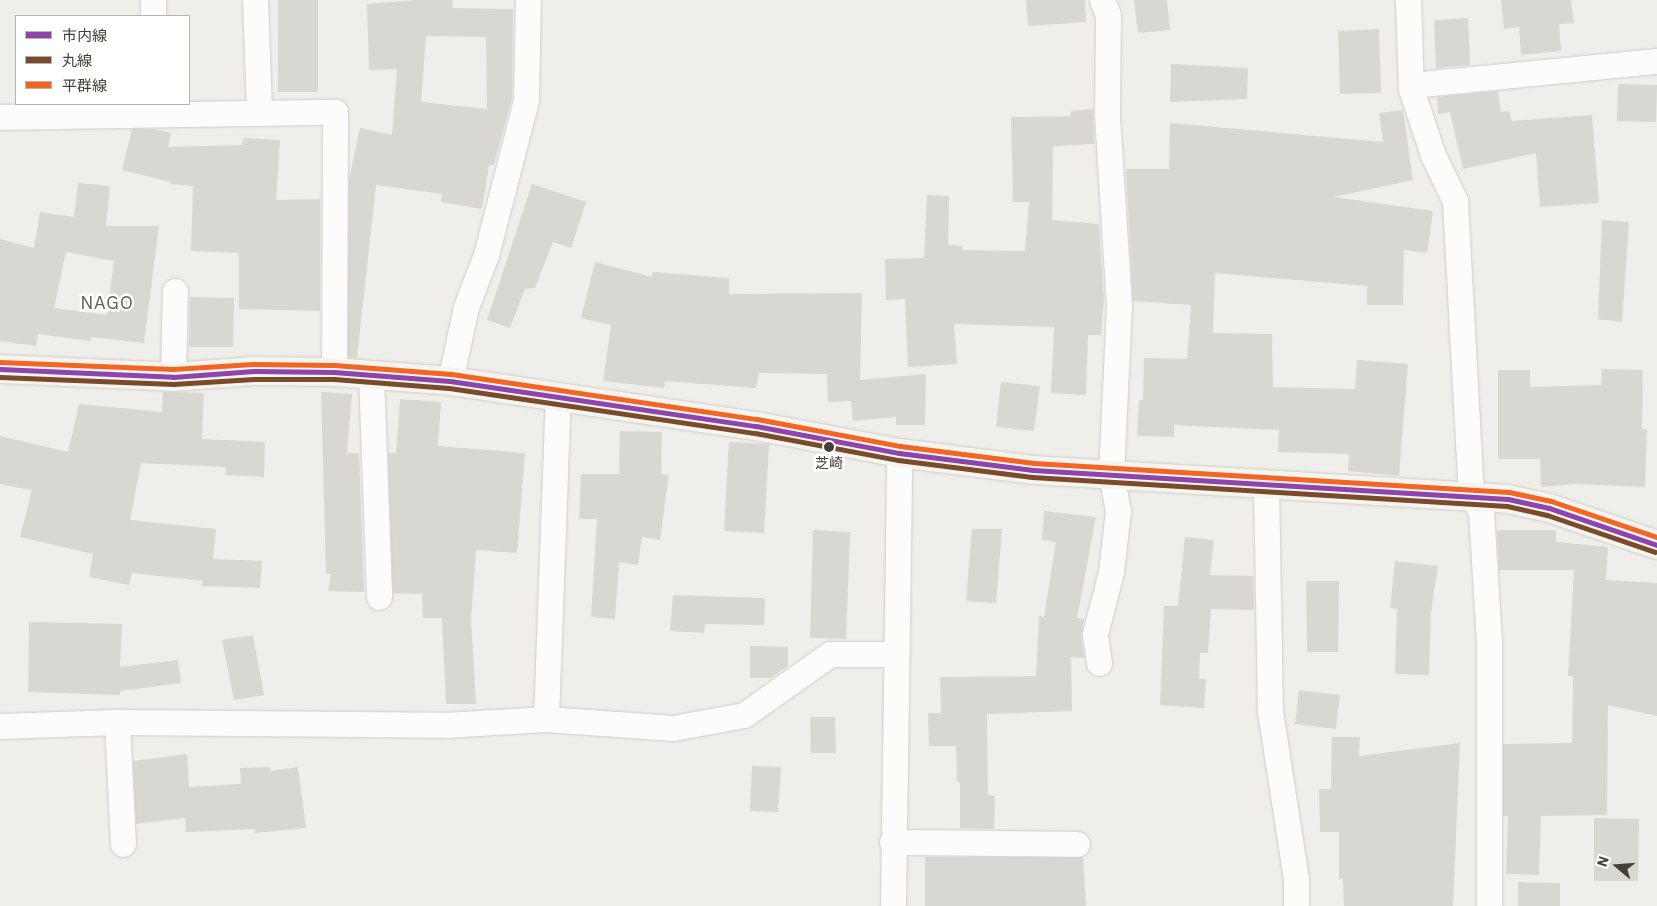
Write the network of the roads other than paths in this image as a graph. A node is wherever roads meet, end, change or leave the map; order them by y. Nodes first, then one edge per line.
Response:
1 (153, 0) edge
2 (255, 0) edge
3 (528, 0) edge
4 (1102, 0) edge
5 (1408, 0) edge
6 (153, 15) edge
7 (1657, 60) edge
8 (1411, 85) junction
9 (153, 108) edge
10 (259, 111) junction
11 (0, 117) edge
12 (175, 291) dead end
13 (0, 369) edge
14 (334, 372) junction
15 (371, 375) junction
16 (172, 377) junction
17 (450, 381) junction
18 (558, 396) junction
19 (899, 453) junction
20 (1111, 474) junction
21 (1266, 484) junction
22 (1470, 495) junction
23 (1657, 545) edge
24 (379, 597) dead end
25 (894, 654) junction
26 (1099, 662) dead end
27 (546, 719) junction
28 (117, 722) junction
29 (0, 726) edge
30 (892, 842) junction
31 (123, 844) dead end
32 (1077, 844) dead end
33 (893, 906) edge
34 (1296, 906) edge
35 (1488, 906) edge

1 - 6 street
2 - 10 street
3 - 17 street
4 - 20 street
5 - 8 street
7 - 8 street
8 - 22 street
9 - 10 street
9 - 11 street
10 - 14 street
12 - 16 street
13 - 16 main road
14 - 15 main road
14 - 16 main road
15 - 17 main road
15 - 24 street
17 - 18 main road
18 - 19 main road
18 - 27 street
19 - 20 main road
19 - 25 street
20 - 21 main road
20 - 26 street
21 - 22 main road
21 - 34 street
22 - 23 main road
22 - 35 street
25 - 27 street
25 - 30 street
27 - 28 street
28 - 29 street
28 - 31 street
30 - 32 street
30 - 33 street

